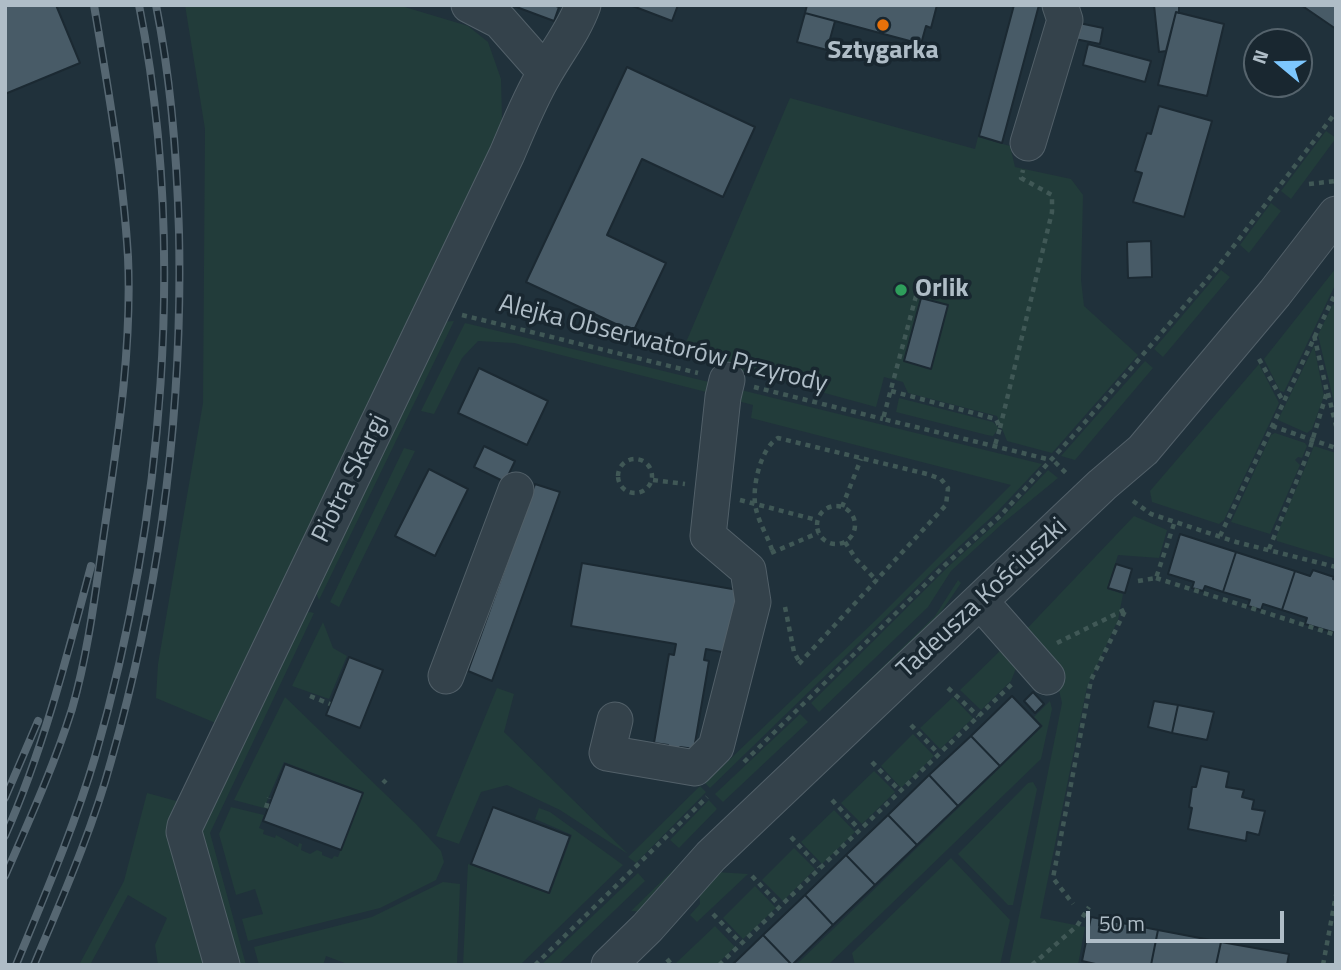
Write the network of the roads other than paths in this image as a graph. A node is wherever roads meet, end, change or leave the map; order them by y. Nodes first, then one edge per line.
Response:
1 (469, 5) edge
2 (583, 5) edge
3 (1060, 5) edge
4 (545, 72) junction
5 (1028, 143) road end
6 (1336, 214) edge
7 (727, 380) road end
8 (516, 489) dead end
9 (980, 601) junction
10 (1040, 668) road end
11 (446, 676) dead end
12 (615, 720) dead end
13 (222, 965) edge
14 (609, 965) edge

1 - 4 street
2 - 4 street, Piotra Skargi
3 - 5 street
4 - 13 street, Piotra Skargi
6 - 9 street, Tadeusza Kościuszki
7 - 12 street
8 - 11 street
9 - 10 street
9 - 14 street, Tadeusza Kościuszki

